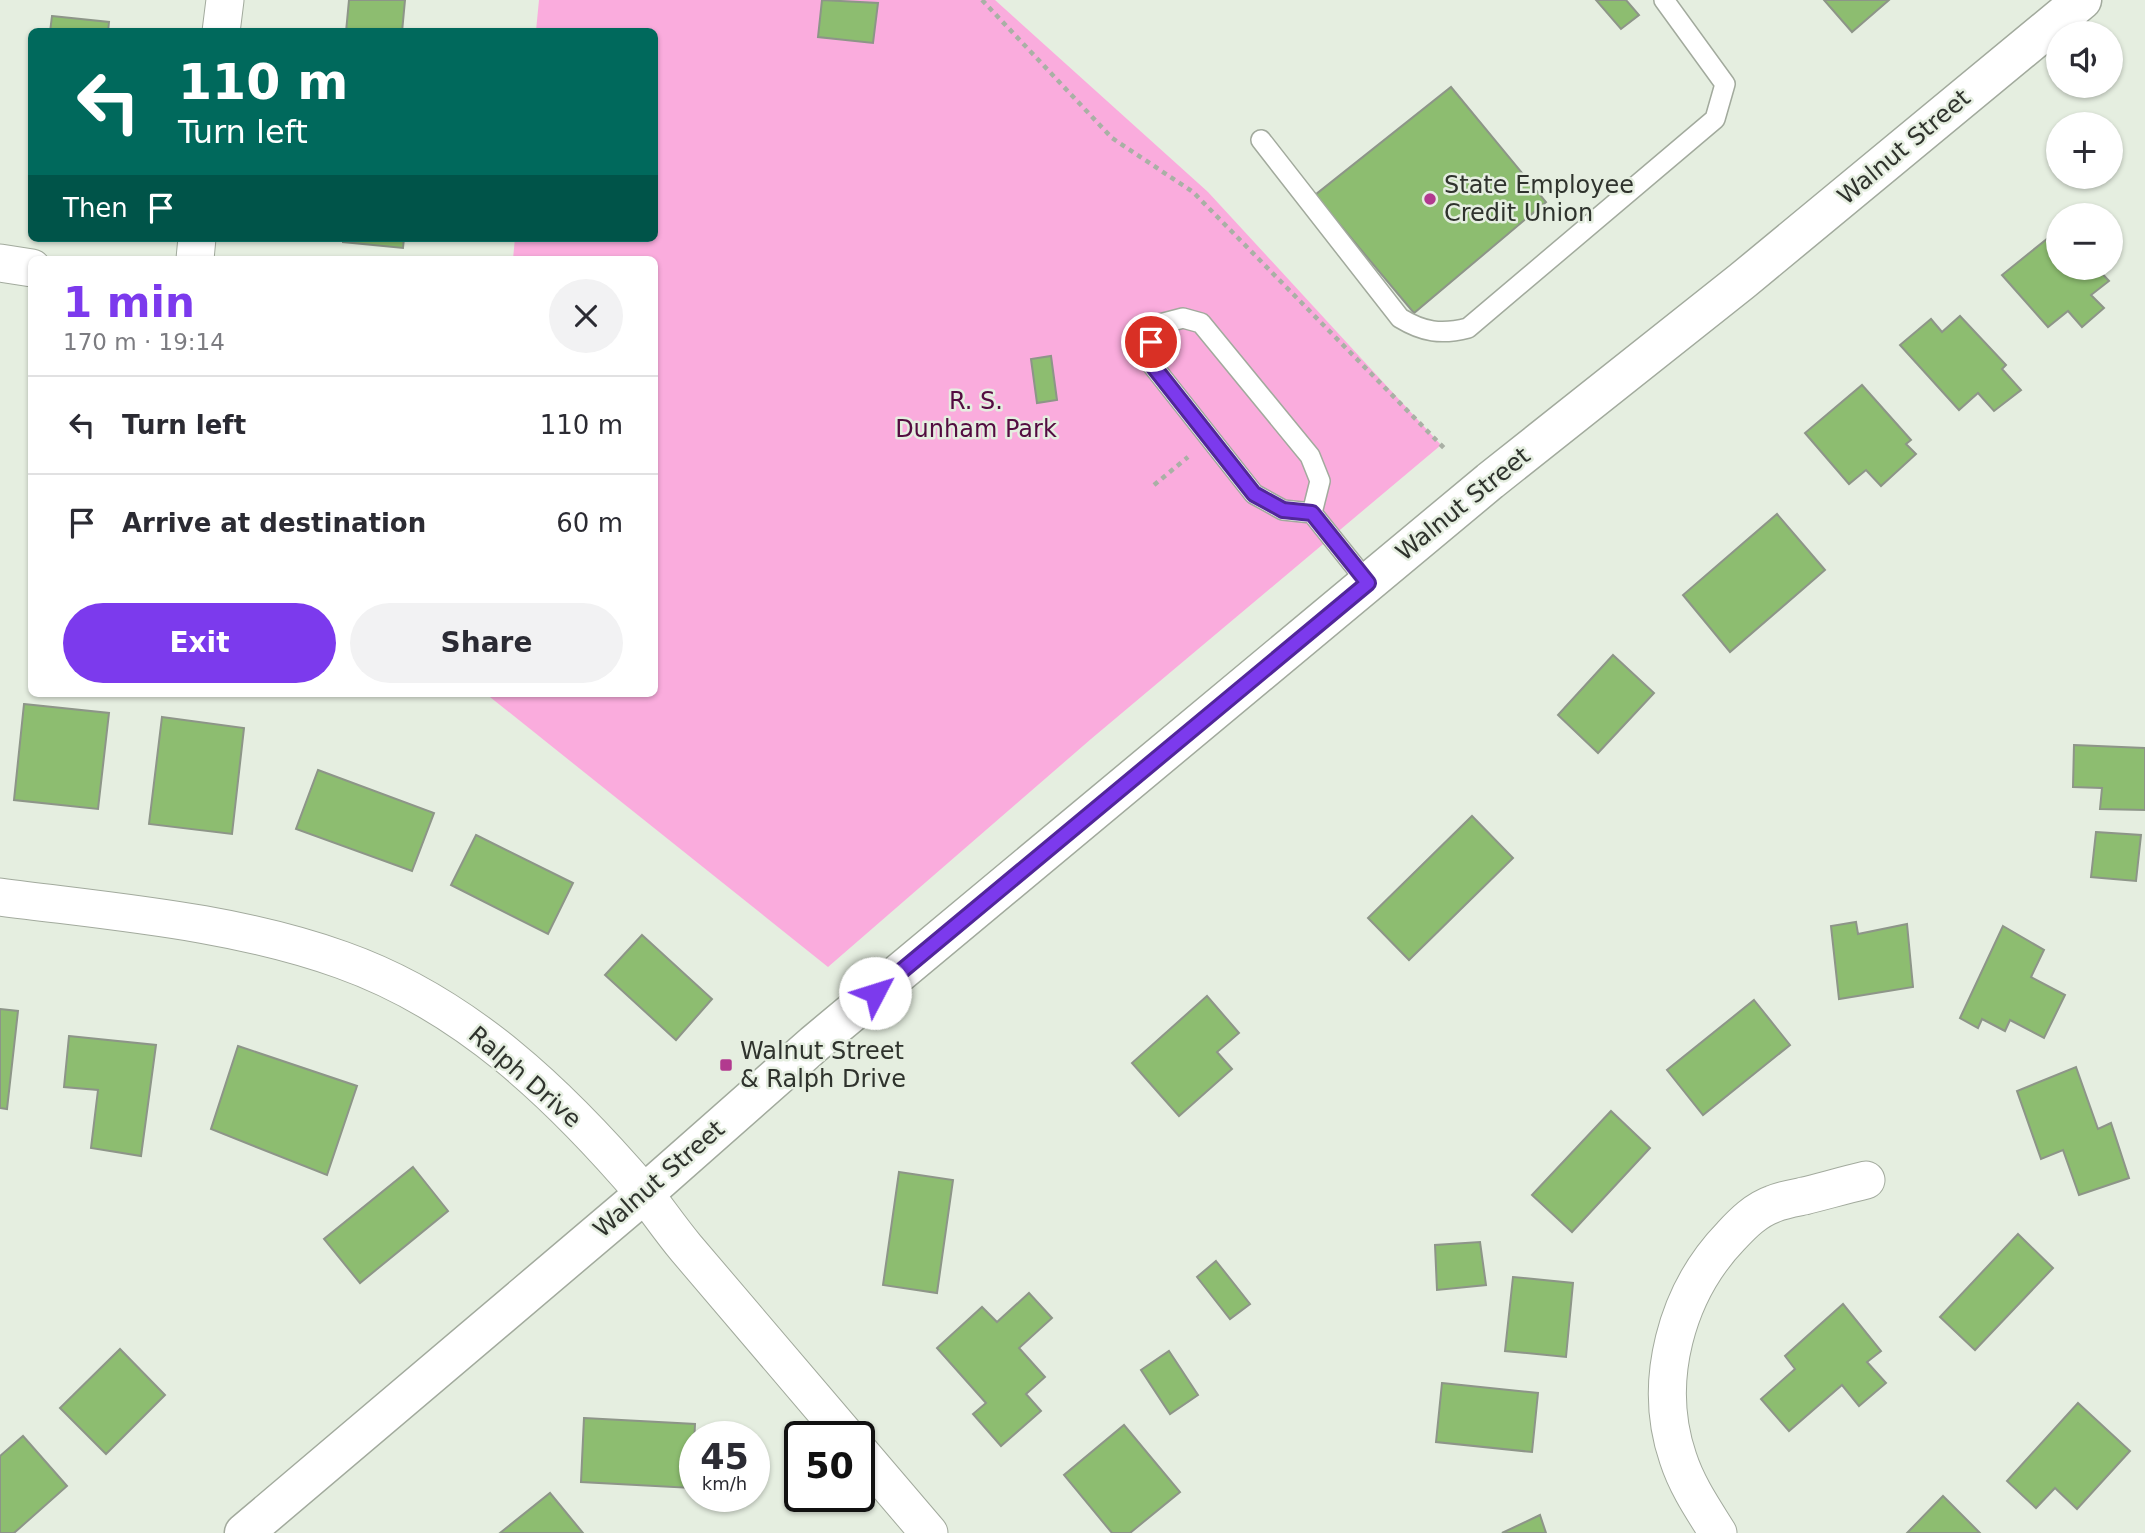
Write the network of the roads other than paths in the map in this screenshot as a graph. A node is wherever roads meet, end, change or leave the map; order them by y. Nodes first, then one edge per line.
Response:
1 (225, 0) edge
2 (1664, 0) edge
3 (2081, 0) edge
4 (222, 28) edge
5 (1261, 140) dead end
6 (0, 263) edge
7 (28, 267) edge
8 (1312, 513) junction
9 (1368, 583) junction
10 (0, 897) edge
11 (1866, 1180) dead end
12 (644, 1194) junction
13 (833, 1421) edge
14 (875, 1470) edge
15 (244, 1533) edge
16 (929, 1533) edge
17 (1718, 1533) edge

1 - 4 street
2 - 5 lane
3 - 9 main road, Walnut Street
6 - 7 street
8 - 8 lane
8 - 9 lane
9 - 12 main road, Walnut Street
10 - 12 street, Ralph Drive
11 - 17 street
12 - 13 street, Ralph Drive
12 - 15 main road, Walnut Street
14 - 16 street

